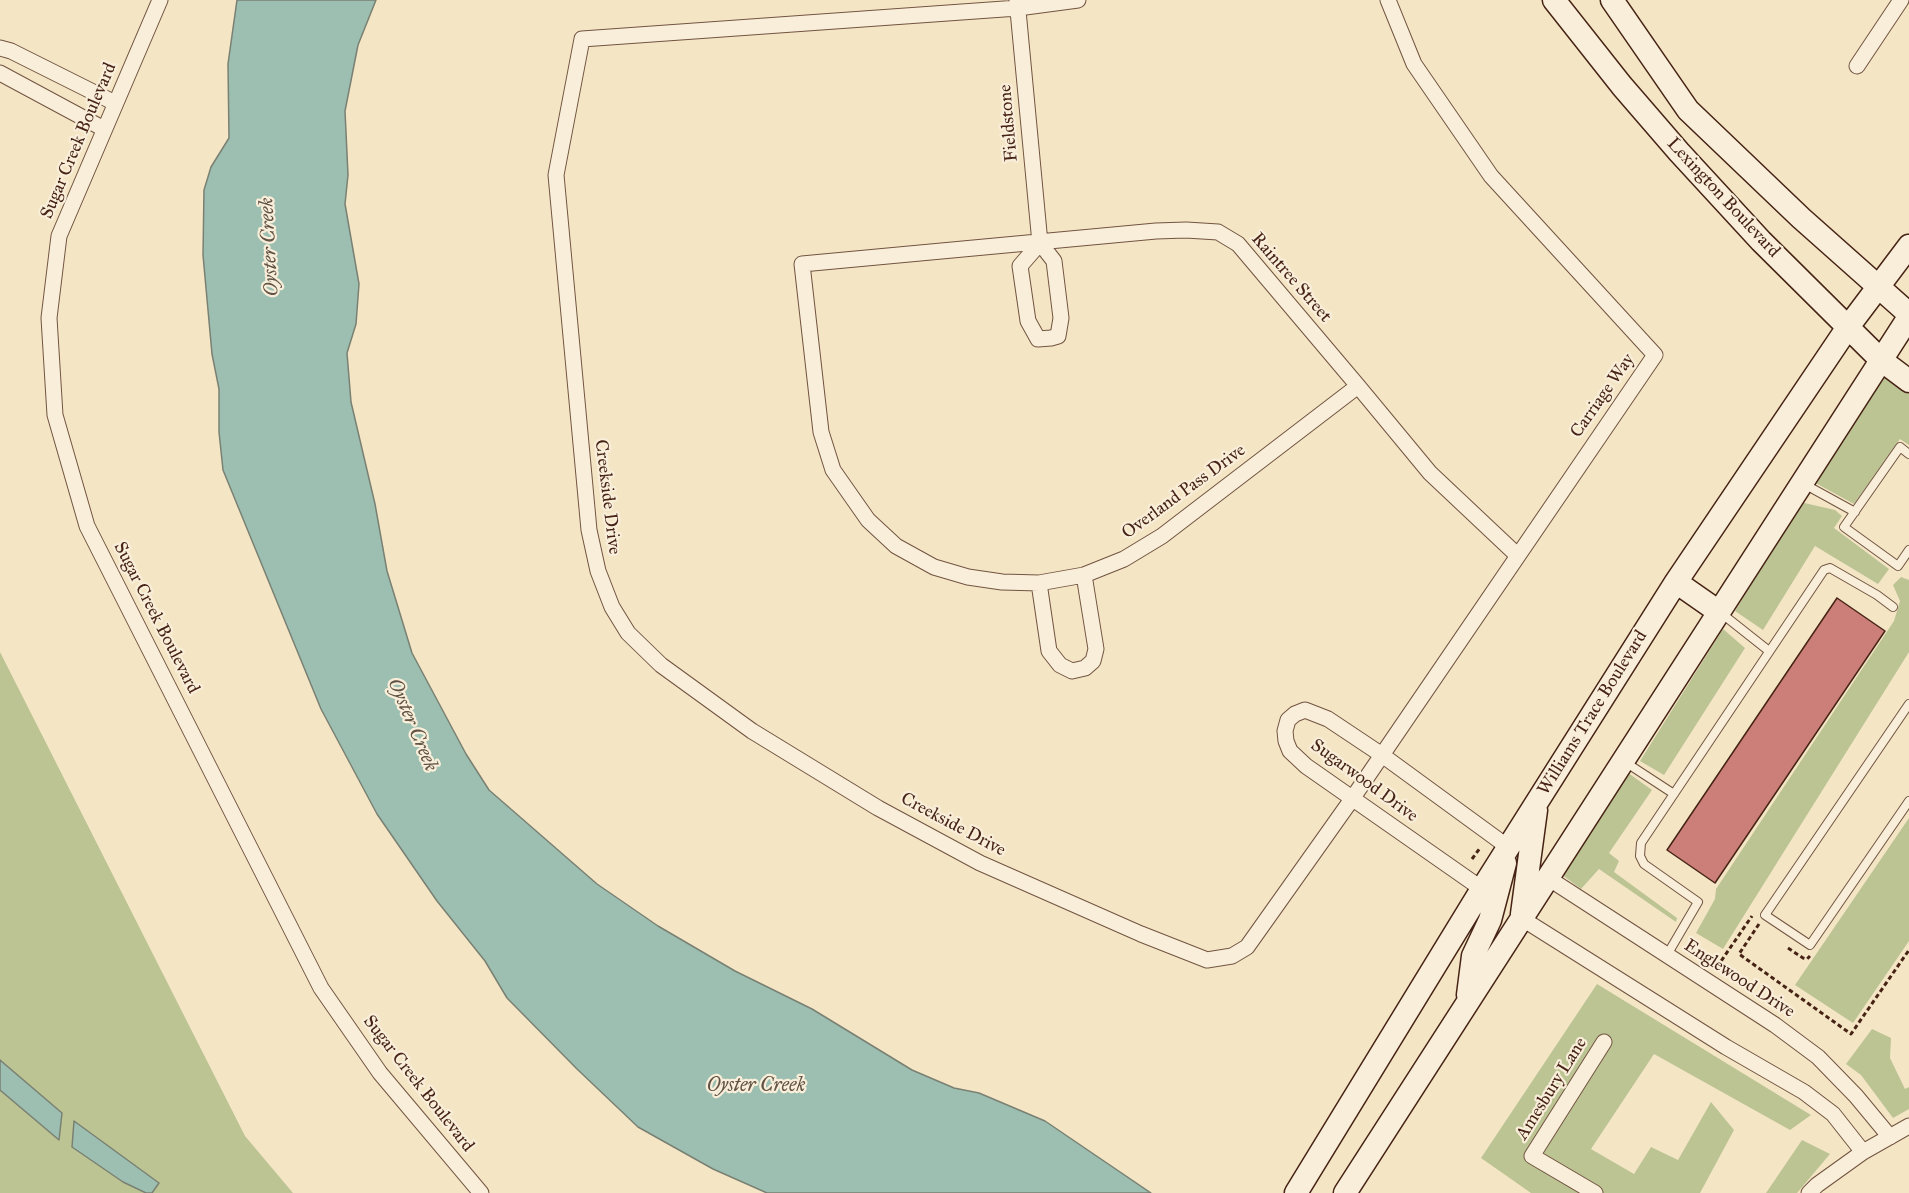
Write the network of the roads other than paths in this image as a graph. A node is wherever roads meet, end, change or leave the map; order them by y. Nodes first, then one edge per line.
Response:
1 (160, 0) edge
2 (1077, 0) edge
3 (1388, 0) edge
4 (1554, 0) edge
5 (1612, 0) edge
6 (1901, 0) edge
7 (1017, 4) edge
8 (0, 48) edge
9 (1857, 66) dead end
10 (0, 73) edge
11 (115, 103) junction
12 (104, 129) junction
13 (1040, 243) junction
14 (1909, 246) edge
15 (802, 264) joint
16 (1879, 288) junction
17 (1909, 316) edge
18 (1848, 327) junction
19 (1881, 360) junction
20 (1909, 381) edge
21 (1358, 386) junction
22 (1909, 454) edge
23 (1803, 483) junction
24 (1855, 512) junction
25 (1909, 550) edge
26 (1517, 555) junction
27 (1084, 575) junction
28 (1676, 582) junction
29 (1039, 583) junction
30 (1893, 607) dead end
31 (1719, 612) junction
32 (1769, 651) junction
33 (1909, 704) edge
34 (1382, 755) junction
35 (1624, 761) junction
36 (1674, 794) junction
37 (1352, 799) junction
38 (1538, 801) junction
39 (1909, 801) edge
40 (1508, 847) junction
41 (1548, 878) junction
42 (1482, 889) junction
43 (1521, 918) junction
44 (1667, 955) junction
45 (1466, 1003) junction
46 (1604, 1042) dead end
47 (1909, 1126) edge
48 (1890, 1137) junction
49 (1863, 1152) junction
50 (481, 1193) edge
51 (1296, 1193) edge
52 (1345, 1193) edge
53 (1595, 1193) edge
54 (1809, 1193) edge

1 - 11 street, Sugar Creek Boulevard
2 - 7 street, Creekside Drive
3 - 26 street, Carriage Way
4 - 18 main road, Lexington Boulevard
5 - 16 main road, Lexington Boulevard
6 - 9 street
7 - 13 street, Fieldstone
7 - 37 street, Creekside Drive
8 - 11 street
10 - 12 street
11 - 12 street, Sugar Creek Boulevard
12 - 50 street, Sugar Creek Boulevard
13 - 13 street, Fieldstone
13 - 15 street, Raintree Street
13 - 21 street, Raintree Street
14 - 16 main road, Williams Trace Boulevard
15 - 29 street, Overland Pass Drive
16 - 17 main road, Lexington Boulevard
16 - 18 main road, Williams Trace Boulevard
17 - 19 main road
18 - 19 main road, Lexington Boulevard
18 - 28 main road, Williams Trace Boulevard
19 - 20 main road, Lexington Boulevard
19 - 23 main road
21 - 26 street, Raintree Street
21 - 27 street, Overland Pass Drive
22 - 24 lane
23 - 24 lane
23 - 31 main road
24 - 25 lane
26 - 34 street, Carriage Way
27 - 29 street, Overland Pass Drive
27 - 29 street
28 - 31 main road
28 - 38 main road, Williams Trace Boulevard
30 - 32 lane
31 - 32 lane
31 - 35 main road
32 - 36 lane
33 - 39 lane
34 - 37 street, Carriage Way
34 - 37 street, Sugarwood Drive
34 - 40 street, Sugarwood Drive
35 - 36 lane
35 - 41 main road
36 - 44 lane
37 - 42 street, Sugarwood Drive
38 - 40 main road, Williams Trace Boulevard
38 - 43 main road
40 - 42 main road, Williams Trace Boulevard
40 - 45 main road
41 - 43 main road
41 - 44 street, Englewood Drive
42 - 51 main road, Williams Trace Boulevard
43 - 45 main road
43 - 49 street
44 - 48 street, Englewood Drive
45 - 52 main road
46 - 53 street, Amesbury Lane
47 - 48 street
48 - 49 street
49 - 54 street

